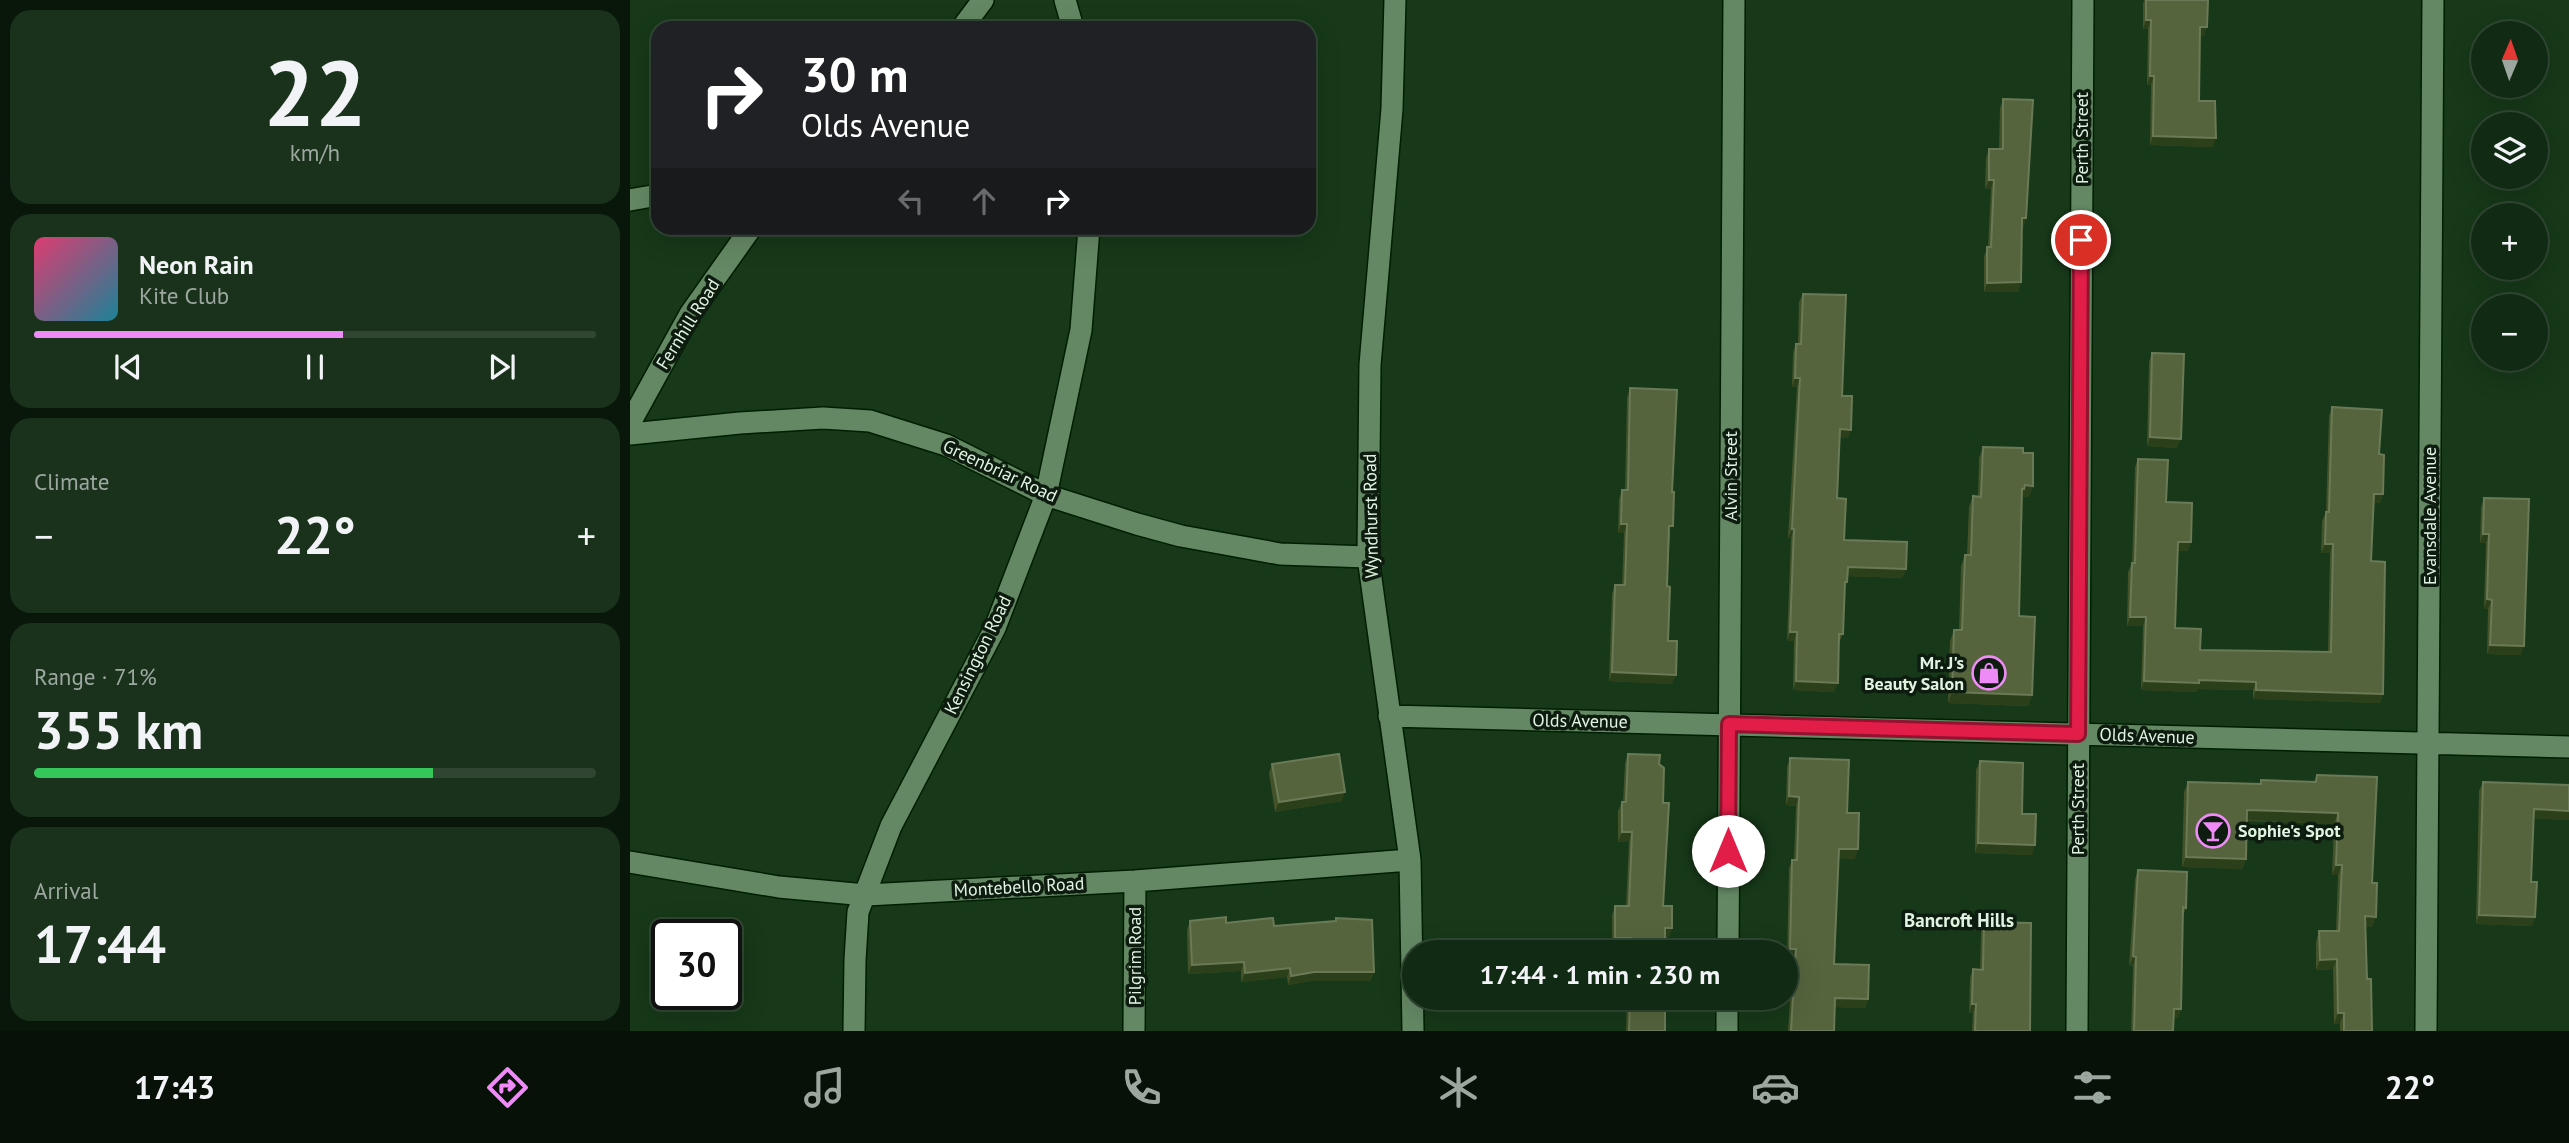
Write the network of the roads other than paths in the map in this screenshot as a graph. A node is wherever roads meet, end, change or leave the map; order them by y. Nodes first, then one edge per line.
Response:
1 (983, 0) edge
2 (1065, 0) edge
3 (1395, 0) edge
4 (1734, 0) edge
5 (2083, 0) edge
6 (2433, 0) edge
7 (967, 21) edge
8 (1071, 21) edge
9 (651, 196) edge
10 (630, 200) edge
11 (746, 235) edge
12 (1088, 235) edge
13 (630, 423) edge
14 (630, 434) edge
15 (1046, 495) junction
16 (1368, 557) junction
17 (1388, 716) junction
18 (1729, 724) junction
19 (2078, 734) junction
20 (2428, 743) junction
21 (2569, 747) edge
22 (1410, 860) junction
23 (630, 862) edge
24 (1135, 881) junction
25 (866, 895) junction
26 (1728, 940) edge
27 (1727, 1010) edge
28 (854, 1031) edge
29 (1134, 1031) edge
30 (1413, 1031) edge
31 (1727, 1031) edge
32 (2077, 1031) edge
33 (2426, 1031) edge

1 - 7 street
2 - 8 street
3 - 16 street, Wyndhurst Road
4 - 18 street, Alvin Street
5 - 19 street, Perth Street
6 - 20 street, Evansdale Avenue
9 - 10 street
11 - 13 street, Fernhill Road
12 - 15 street, Kensington Road
14 - 15 street, Greenbriar Road
15 - 16 street, Greenbriar Road
15 - 25 street, Kensington Road
16 - 17 street, Wyndhurst Road
17 - 18 street, Olds Avenue
17 - 22 street, Wyndhurst Road
18 - 19 street, Olds Avenue
18 - 26 street, Alvin Street
19 - 20 street, Olds Avenue
19 - 32 street, Perth Street
20 - 21 street, Olds Avenue
20 - 33 street, Evansdale Avenue
22 - 24 street, Montebello Road
22 - 30 street, Wyndhurst Road
23 - 25 street, Montebello Road
24 - 25 street, Montebello Road
24 - 29 street, Pilgrim Road
25 - 28 street, Kensington Road
27 - 31 street

